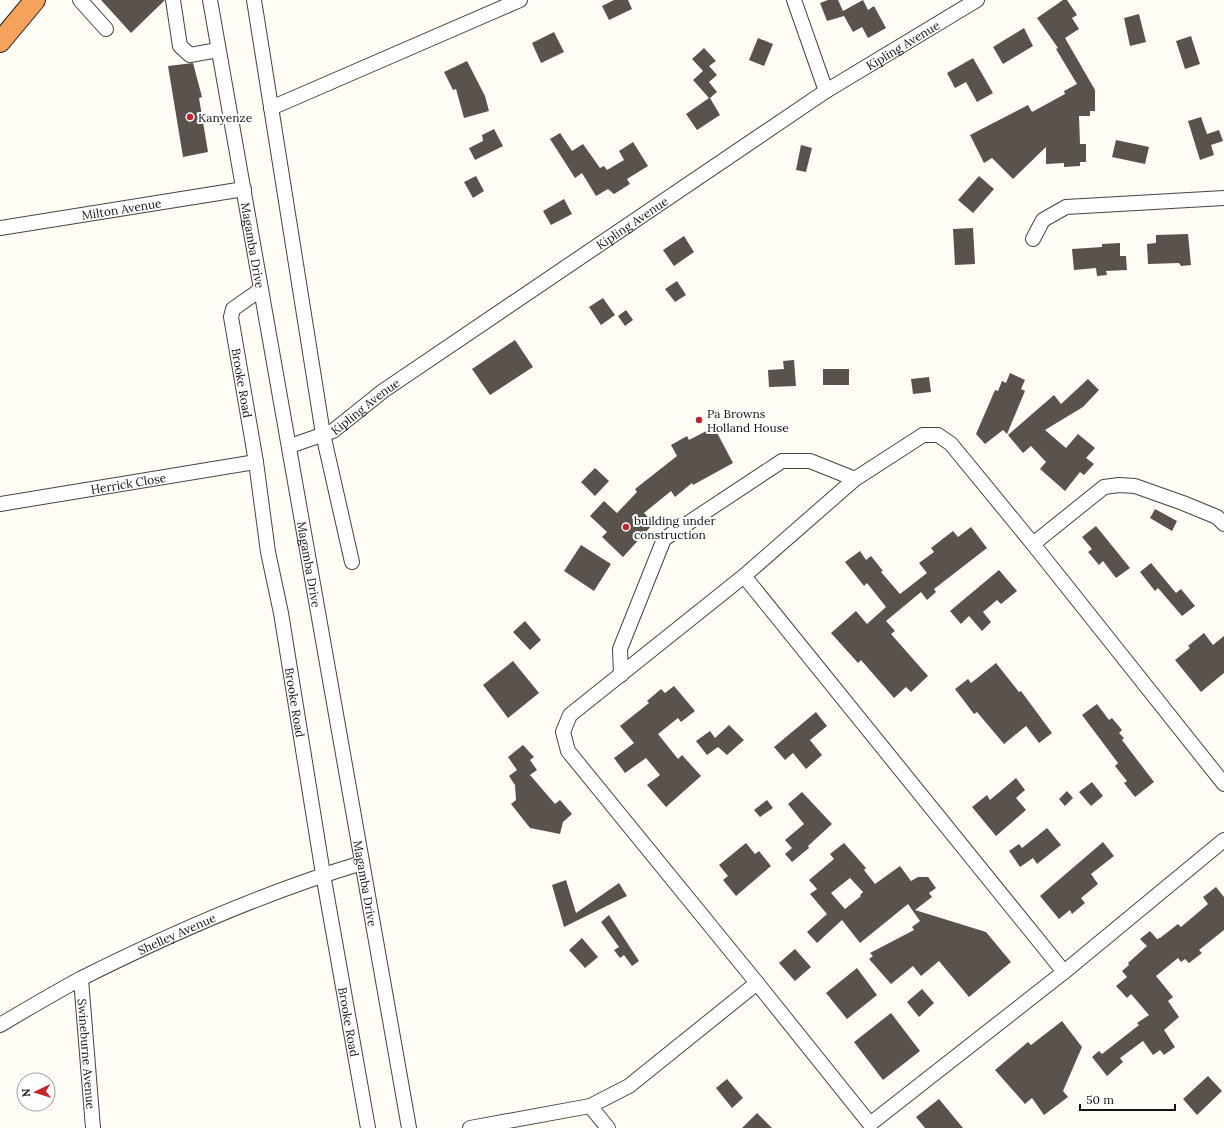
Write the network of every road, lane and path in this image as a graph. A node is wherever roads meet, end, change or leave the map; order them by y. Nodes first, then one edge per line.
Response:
1 (34, 0) edge
2 (80, 0) edge
3 (173, 0) edge
4 (210, 0) edge
5 (254, 0) edge
6 (520, 0) edge
7 (794, 0) edge
8 (977, 0) edge
9 (106, 29) dead end
10 (0, 42) edge
11 (218, 50) junction
12 (826, 91) junction
13 (271, 108) junction
14 (244, 189) junction
15 (1224, 198) edge
16 (0, 228) edge
17 (1033, 239) dead end
18 (260, 290) junction
19 (323, 434) junction
20 (290, 446) junction
21 (256, 462) junction
22 (855, 479) junction
23 (0, 504) edge
24 (1224, 524) edge
25 (1033, 544) junction
26 (352, 562) dead end
27 (744, 576) junction
28 (620, 674) junction
29 (1224, 784) edge
30 (1224, 840) edge
31 (362, 863) junction
32 (323, 874) junction
33 (1064, 972) junction
34 (81, 979) junction
35 (757, 983) junction
36 (0, 1025) edge
37 (590, 1106) junction
38 (872, 1126) edge
39 (93, 1128) edge
40 (368, 1128) edge
41 (409, 1128) edge
42 (470, 1128) edge
43 (608, 1128) edge

1 - 10 highway
2 - 9 street
3 - 11 street
4 - 11 street, Magamba Drive
5 - 13 street
6 - 13 street
7 - 12 street
8 - 12 street, Kipling Avenue
11 - 14 street, Magamba Drive
12 - 19 street, Kipling Avenue
13 - 19 street
14 - 16 street, Milton Avenue
14 - 18 street, Magamba Drive
15 - 17 street
18 - 20 street, Magamba Drive
18 - 21 street, Brooke Road
19 - 20 street, Kipling Avenue
19 - 26 street
20 - 31 street, Magamba Drive
21 - 23 street, Herrick Close
21 - 32 street, Brooke Road
22 - 25 street
22 - 27 street
22 - 28 street
24 - 25 street
25 - 29 street
27 - 28 street
27 - 33 street
28 - 35 street
30 - 33 street
31 - 32 street, Shelley Avenue
31 - 41 street, Magamba Drive
32 - 34 street, Shelley Avenue
32 - 40 street, Brooke Road
33 - 38 street
34 - 36 street, Shelley Avenue
34 - 39 street, Swineburne Avenue
35 - 37 street
35 - 38 street
37 - 42 street
37 - 43 street

